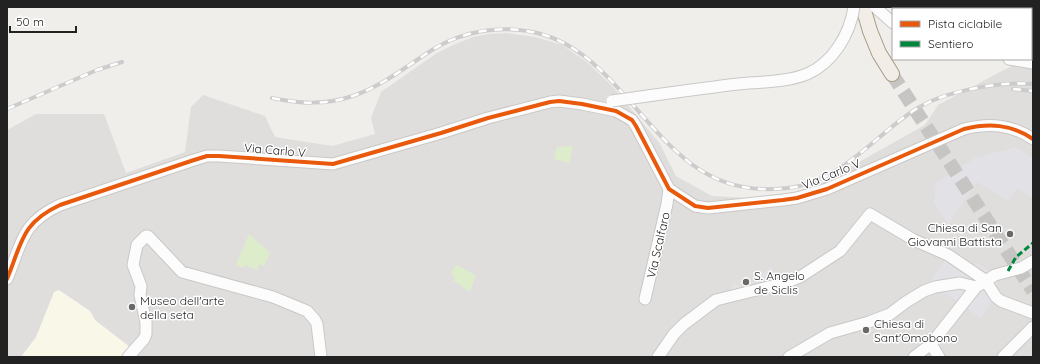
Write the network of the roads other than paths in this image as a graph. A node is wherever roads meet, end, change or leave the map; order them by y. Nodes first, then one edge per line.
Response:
1 (854, 7) edge
2 (871, 8) edge
3 (892, 23) edge
4 (1015, 60) edge
5 (1033, 63) edge
6 (892, 74) tunnel mouth
7 (582, 104) junction
8 (1033, 139) edge
9 (669, 189) junction
10 (1033, 261) edge
11 (8, 271) edge
12 (981, 283) junction
13 (645, 300) dead end
14 (1033, 313) edge
15 (1033, 327) edge
16 (931, 344) junction
17 (128, 357) edge
18 (321, 357) edge
19 (658, 357) edge
20 (789, 357) edge
21 (914, 357) edge
22 (939, 357) edge
23 (1004, 357) edge

1 - 7 street, bridge
2 - 3 street
2 - 6 main road
4 - 5 street
7 - 9 street, Via Carlo V
7 - 11 street, Via Carlo V
8 - 9 street, Via Carlo V
9 - 13 street, Via Scalfaro
10 - 12 street
12 - 14 street
12 - 16 street
12 - 19 street
12 - 20 street
15 - 23 street
16 - 21 street
16 - 22 street
17 - 18 street

